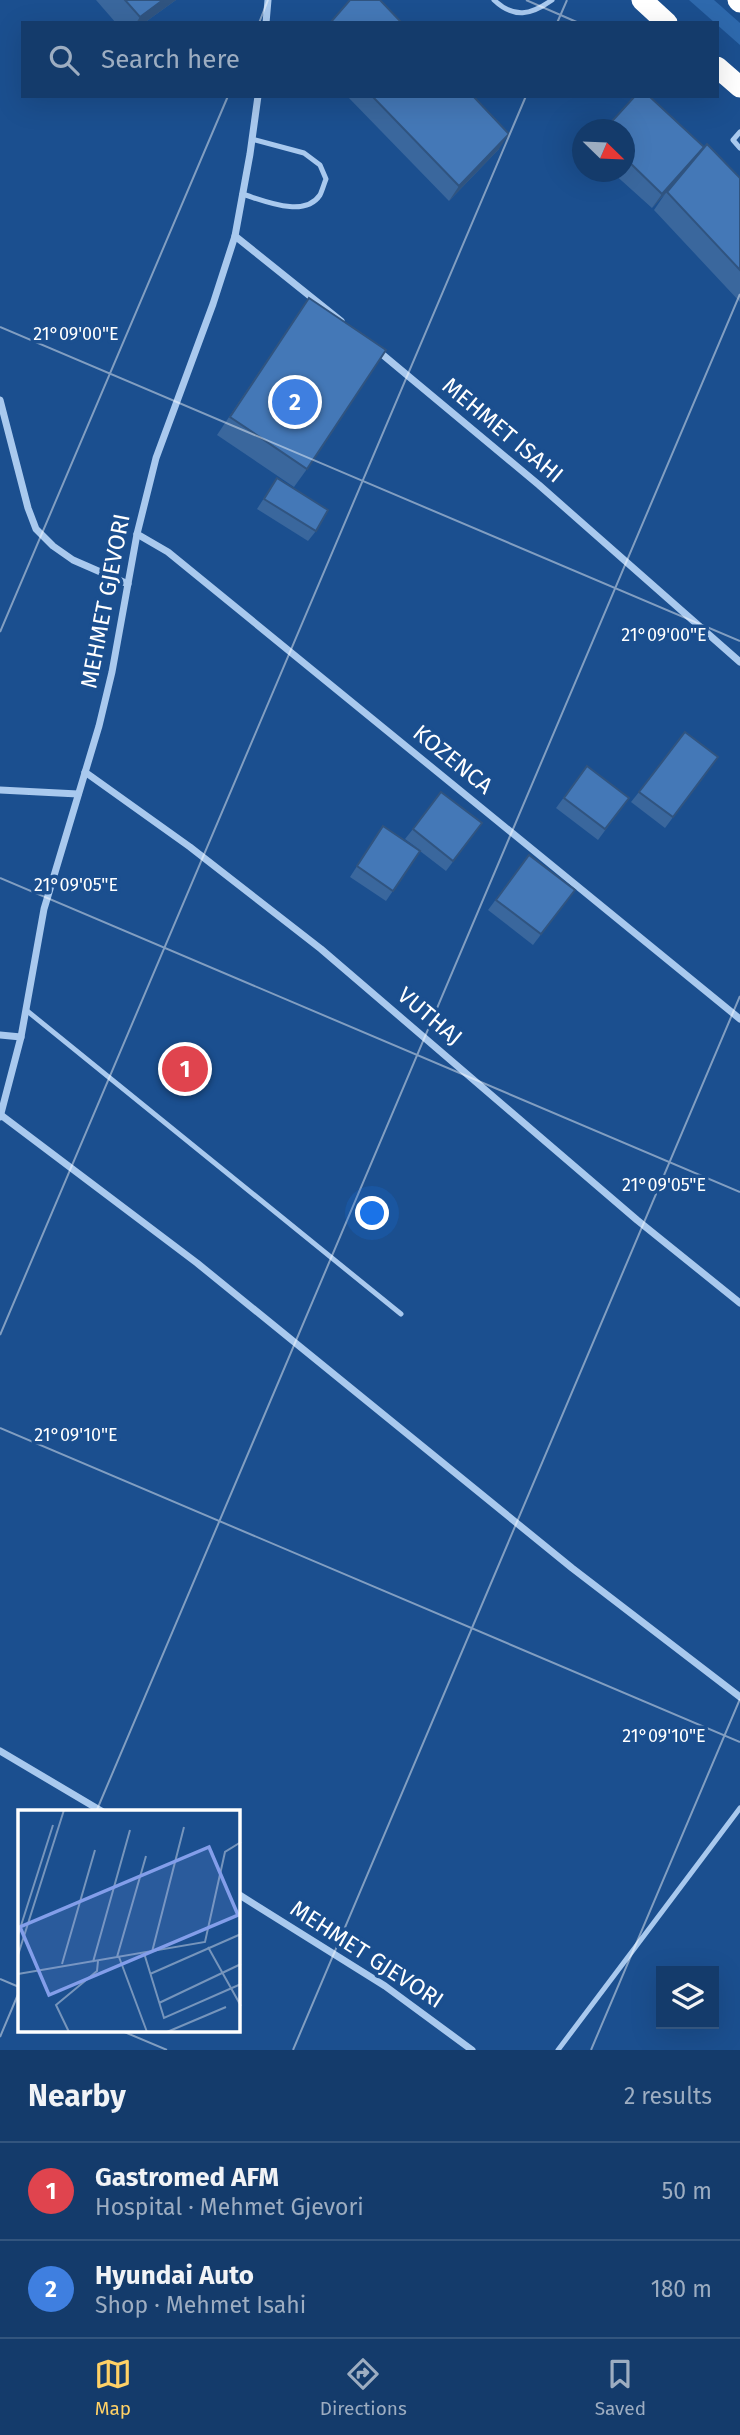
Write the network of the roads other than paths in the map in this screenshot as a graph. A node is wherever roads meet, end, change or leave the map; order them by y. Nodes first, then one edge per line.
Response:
1 (268, 0) edge
2 (494, 0) edge
3 (552, 0) edge
4 (642, 0) edge
5 (266, 21) edge
6 (665, 21) edge
7 (719, 69) edge
8 (740, 88) edge
9 (258, 98) edge
10 (740, 132) edge
11 (252, 139) junction
12 (740, 148) edge
13 (242, 194) junction
14 (235, 236) junction
15 (349, 327) edge
16 (370, 344) edge
17 (0, 400) edge
18 (137, 534) junction
19 (128, 584) junction
20 (740, 662) edge
21 (85, 772) junction
22 (0, 790) edge
23 (78, 794) junction
24 (26, 1010) junction
25 (740, 1019) edge
26 (0, 1035) edge
27 (21, 1037) junction
28 (0, 1116) edge
29 (740, 1303) edge
30 (401, 1314) dead end
31 (740, 1697) edge
32 (0, 1751) edge
33 (740, 1808) edge
34 (100, 1810) edge
35 (240, 1895) edge
36 (472, 2050) edge
37 (558, 2050) edge

1 - 5 street
2 - 3 lane
4 - 6 highway
7 - 8 highway
9 - 11 street, MEHMET GJEVORI
10 - 12 lane
11 - 13 street, MEHMET GJEVORI
11 - 13 lane
13 - 14 street, MEHMET GJEVORI
14 - 15 street
14 - 18 street, MEHMET GJEVORI
16 - 20 street, MEHMET ISAHI
17 - 19 street
18 - 19 street, MEHMET GJEVORI
18 - 25 street, KOZENCA
19 - 21 street, MEHMET GJEVORI
21 - 23 street, MEHMET GJEVORI
21 - 29 street, VUTHAJ
22 - 23 street
23 - 24 street, MEHMET GJEVORI
24 - 27 street, MEHMET GJEVORI
24 - 30 lane
26 - 27 street
27 - 28 street, MEHMET GJEVORI
28 - 31 street
32 - 34 street
33 - 37 lane
35 - 36 street, MEHMET GJEVORI

